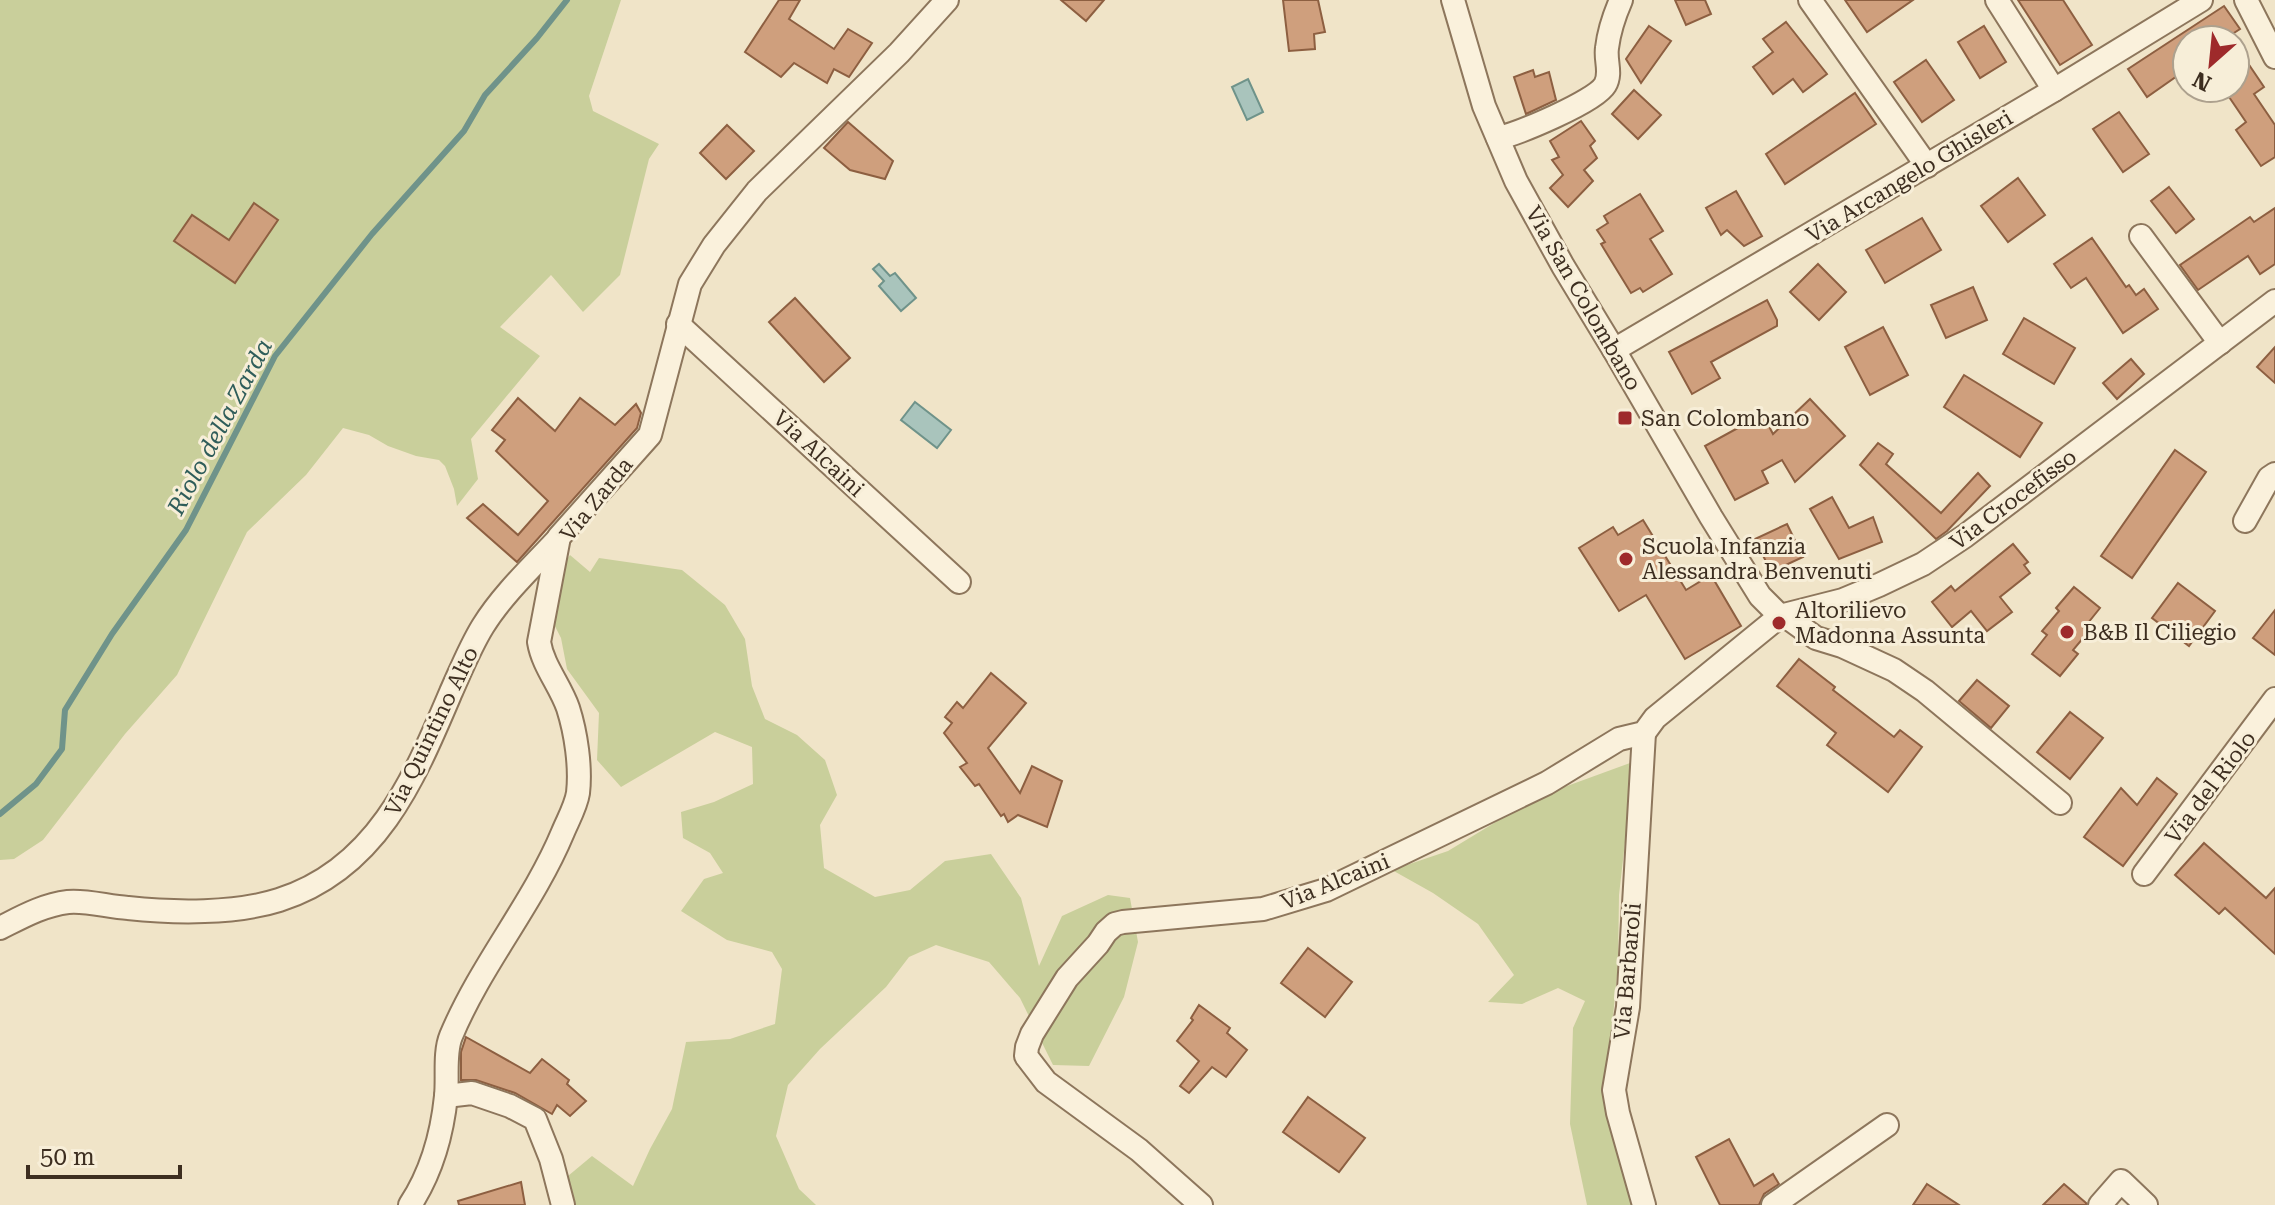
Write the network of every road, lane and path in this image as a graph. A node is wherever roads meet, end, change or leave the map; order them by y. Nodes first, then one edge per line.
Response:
1 (947, 0) edge
2 (1453, 0) edge
3 (1621, 0) edge
4 (1810, 0) edge
5 (1997, 0) edge
6 (2201, 0) edge
7 (2246, 0) edge
8 (2275, 57) edge
9 (2054, 90) junction
10 (1498, 138) junction
11 (1927, 166) junction
12 (2141, 236) dead end
13 (2275, 301) edge
14 (678, 324) junction
15 (2220, 343) junction
16 (1614, 350) junction
17 (2275, 474) edge
18 (2245, 521) dead end
19 (559, 537) junction
20 (959, 582) dead end
21 (1782, 616) junction
22 (2275, 699) edge
23 (1644, 733) junction
24 (2060, 803) dead end
25 (2144, 874) dead end
26 (0, 928) edge
27 (446, 1096) junction
28 (1887, 1125) dead end
29 (410, 1205) edge
30 (563, 1205) edge
31 (1201, 1205) edge
32 (1644, 1205) edge
33 (1773, 1205) edge
34 (2100, 1205) edge
35 (2146, 1205) edge

1 - 14 street, Via Zarda
2 - 10 street, Via San Colombano
3 - 10 street
4 - 11 street
5 - 9 street
6 - 9 street, Via Arcangelo Ghisleri
7 - 8 street
9 - 11 street, Via Arcangelo Ghisleri
10 - 16 street, Via San Colombano
11 - 16 street, Via Arcangelo Ghisleri
12 - 15 street
13 - 15 street, Via Crocefisso
14 - 19 street, Via Zarda
14 - 20 street, Via Alcaini
15 - 21 street, Via Crocefisso
16 - 21 street, Via San Colombano
17 - 18 street
19 - 26 street, Via Quintino Alto
19 - 27 street, Via Zarda
21 - 23 street, Via Alcaini
21 - 24 street
22 - 25 street, Via del Riolo
23 - 31 street, Via Alcaini
23 - 32 street, Via Barbaroli
27 - 29 street, Via Zarda
27 - 30 street
28 - 33 street
34 - 35 street

